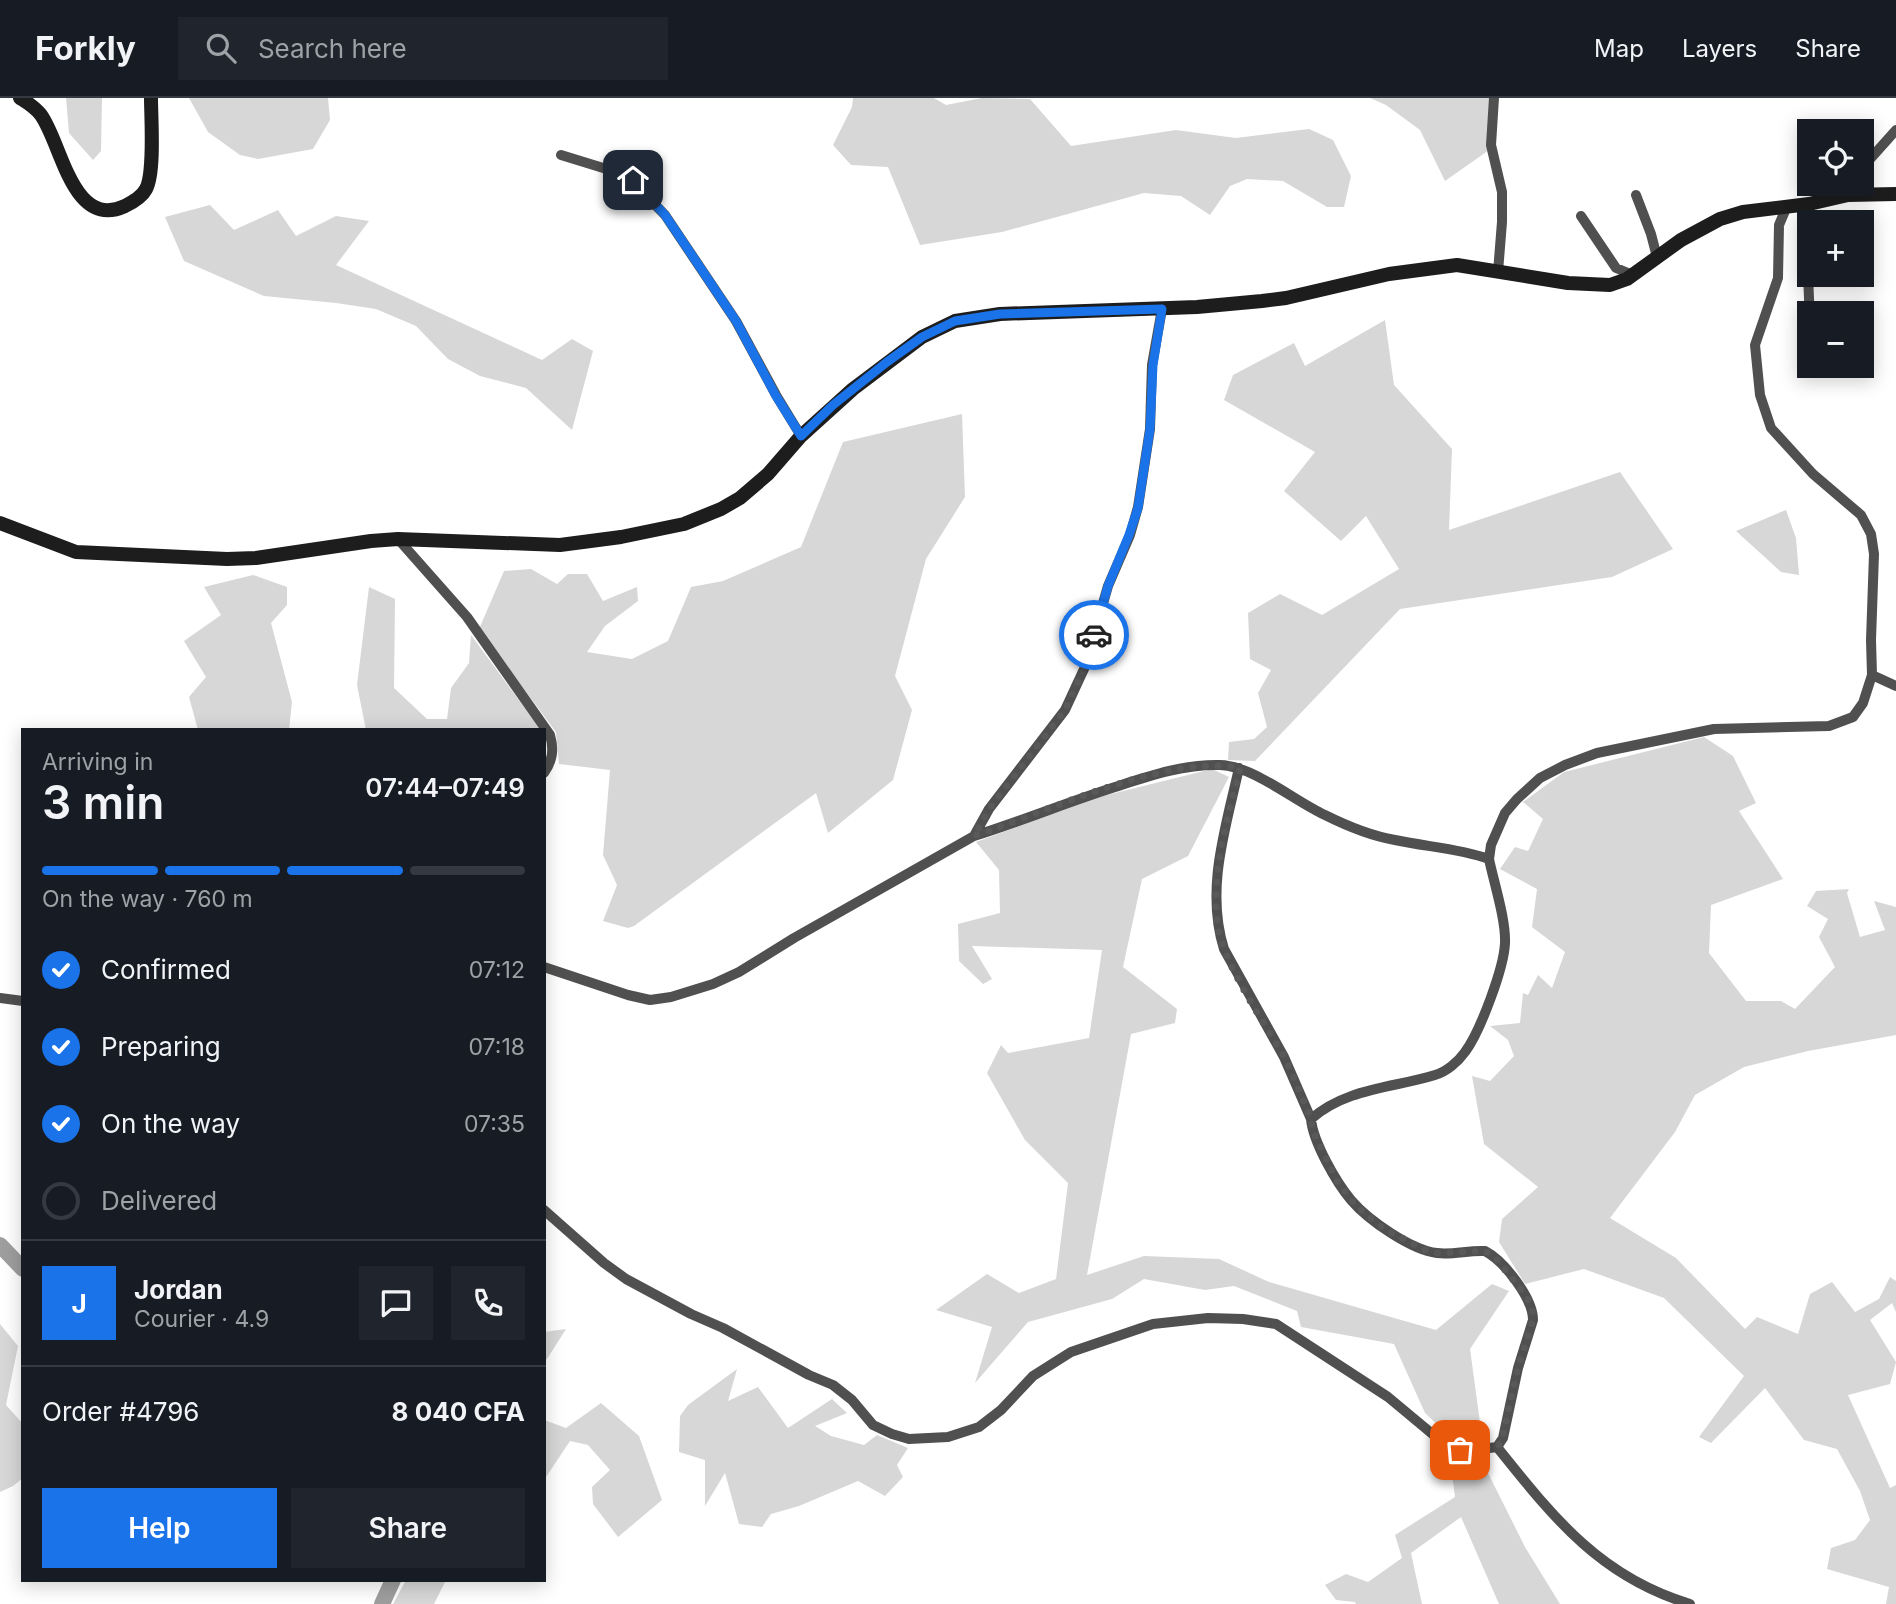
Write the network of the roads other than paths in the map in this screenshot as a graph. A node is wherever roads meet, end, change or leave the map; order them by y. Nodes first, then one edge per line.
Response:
1 (20, 98) edge
2 (151, 98) edge
3 (1494, 98) edge
4 (1896, 130) edge
5 (561, 155) dead end
6 (1874, 155) edge
7 (1874, 192) edge
8 (1896, 194) edge
9 (1636, 195) dead end
10 (1832, 196) edge
11 (1809, 204) junction
12 (1787, 206) junction
13 (1581, 216) dead end
14 (1657, 257) junction
15 (1497, 272) junction
16 (1633, 275) junction
17 (1809, 301) edge
18 (1162, 309) junction
19 (801, 436) junction
20 (0, 523) edge
21 (398, 539) junction
22 (1872, 675) junction
23 (1896, 686) edge
24 (545, 728) edge
25 (546, 729) edge
26 (1240, 768) junction
27 (546, 769) edge
28 (974, 836) junction
29 (1491, 845) junction
30 (1475, 853) junction
31 (1489, 859) junction
32 (546, 968) edge
33 (0, 998) edge
34 (21, 1001) edge
35 (1311, 1119) junction
36 (546, 1212) edge
37 (1497, 1447) junction
38 (1690, 1604) edge

1 - 2 street
3 - 15 street
4 - 6 street
5 - 19 street
7 - 8 street
9 - 14 street
10 - 11 street
11 - 12 street
11 - 17 street
12 - 14 street
12 - 22 street
13 - 16 street
14 - 16 street
15 - 16 street
15 - 18 street
18 - 19 street
18 - 28 street
19 - 21 street
20 - 21 street
21 - 24 street
22 - 23 street
22 - 29 street
25 - 27 street
26 - 28 street
26 - 30 street
26 - 35 street
28 - 32 street
29 - 30 street
29 - 31 street
30 - 31 street
31 - 35 street
33 - 34 street
35 - 37 street
36 - 37 street
37 - 38 street

